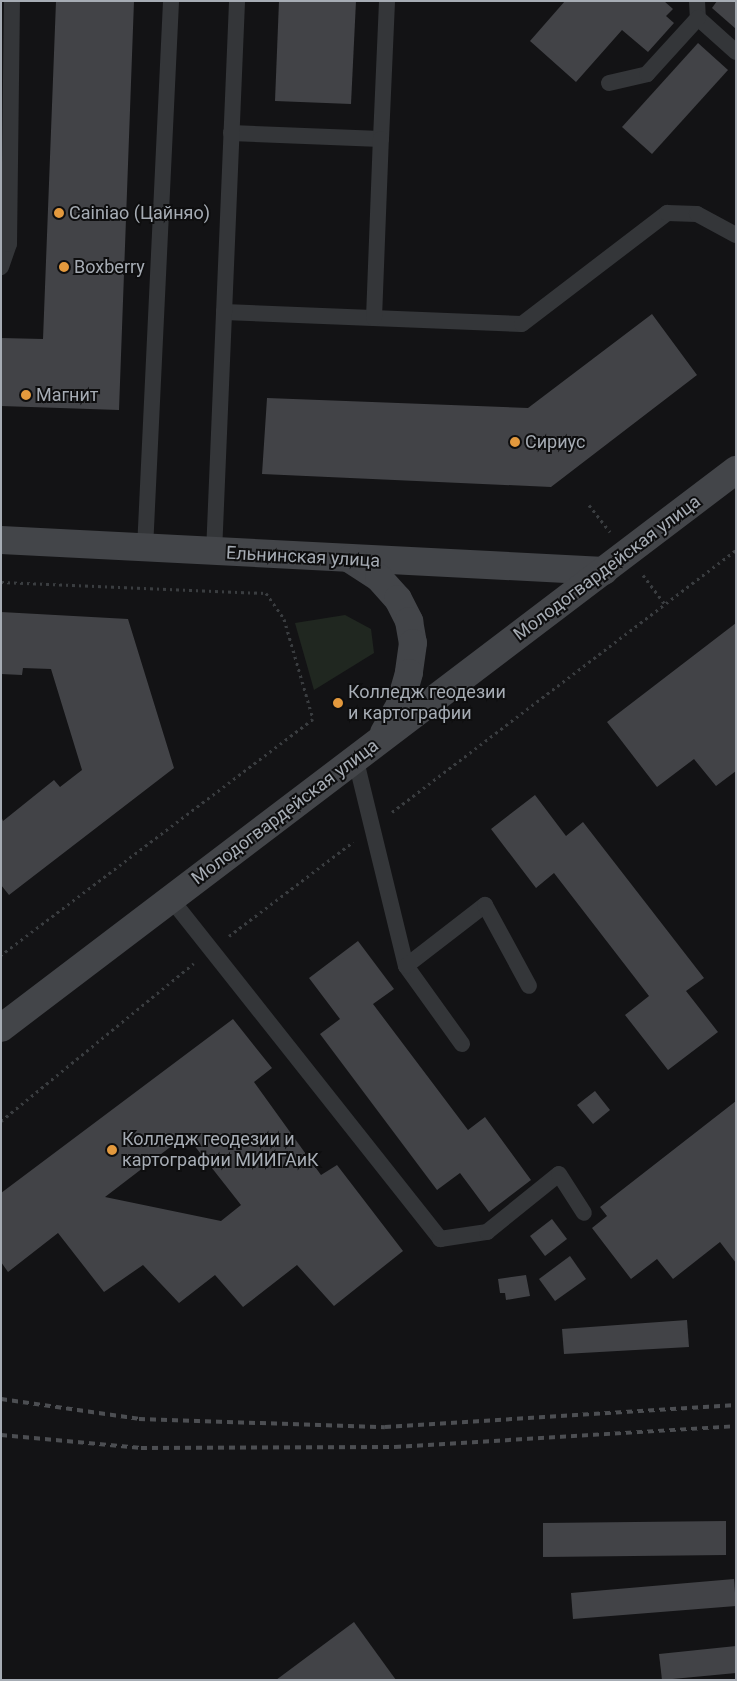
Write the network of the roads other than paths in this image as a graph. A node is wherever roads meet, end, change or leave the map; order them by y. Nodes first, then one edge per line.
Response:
1 (12, 1) edge
2 (171, 1) edge
3 (237, 1) edge
4 (387, 1) edge
5 (697, 1) edge
6 (698, 18) junction
7 (736, 52) edge
8 (609, 82) dead end
9 (6, 116) edge
10 (231, 133) junction
11 (381, 139) junction
12 (736, 235) edge
13 (1, 267) edge
14 (224, 312) junction
15 (374, 318) junction
16 (736, 470) edge
17 (1, 540) edge
18 (145, 549) junction
19 (214, 553) junction
20 (350, 559) junction
21 (604, 571) junction
22 (381, 738) junction
23 (355, 757) junction
24 (171, 899) junction
25 (406, 966) junction
26 (530, 986) dead end
27 (1, 1028) edge
28 (462, 1044) dead end
29 (584, 1213) dead end

1 - 9 lane
2 - 18 lane
3 - 10 lane
4 - 11 lane
5 - 6 lane
6 - 7 lane
6 - 8 lane
9 - 13 lane
10 - 11 lane
10 - 14 lane
11 - 15 lane
12 - 15 lane
14 - 15 lane
14 - 19 lane
16 - 21 street, Молодогвардейская улица
17 - 18 street, Ельнинская улица
18 - 19 street, Ельнинская улица
19 - 20 street, Ельнинская улица
20 - 21 street, Ельнинская улица
20 - 22 street
21 - 22 street, Молодогвардейская улица
22 - 23 street, Молодогвардейская улица
23 - 24 street, Молодогвардейская улица
23 - 25 lane
24 - 27 street, Молодогвардейская улица
24 - 29 lane
25 - 26 lane
25 - 28 lane

